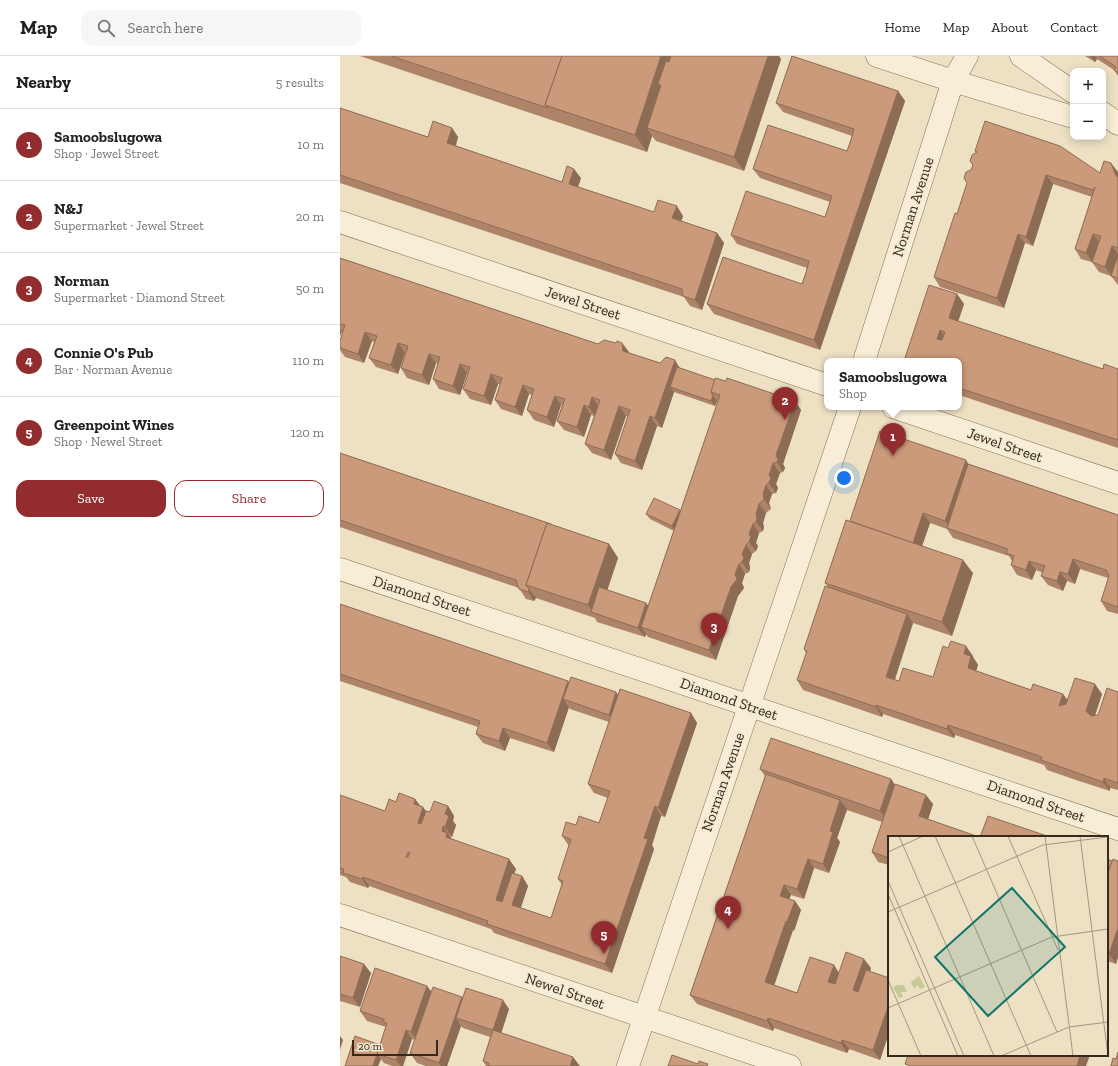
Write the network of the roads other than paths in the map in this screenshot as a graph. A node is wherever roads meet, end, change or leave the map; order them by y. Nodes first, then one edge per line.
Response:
1 (877, 56) edge
2 (968, 56) edge
3 (1021, 56) edge
4 (953, 81) junction
5 (1070, 90) edge
6 (1106, 115) edge
7 (1070, 116) edge
8 (1118, 124) edge
9 (1106, 126) edge
10 (1118, 130) edge
11 (340, 222) edge
12 (865, 358) edge
13 (824, 384) edge
14 (849, 410) edge
15 (902, 410) edge
16 (1118, 483) edge
17 (340, 568) edge
18 (749, 705) junction
19 (1118, 829) edge
20 (340, 915) edge
21 (644, 1017) junction
22 (628, 1066) edge
23 (790, 1066) edge

1 - 4 street
2 - 4 street, Norman Avenue
3 - 5 street
4 - 7 street
4 - 12 street, Norman Avenue
6 - 8 street
9 - 10 street
11 - 13 street, Jewel Street
14 - 18 street, Norman Avenue
15 - 16 street, Jewel Street
17 - 18 street, Diamond Street
18 - 19 street, Diamond Street
18 - 21 street, Norman Avenue
20 - 21 street, Newel Street
21 - 22 street, Norman Avenue
21 - 23 street, Newel Street

